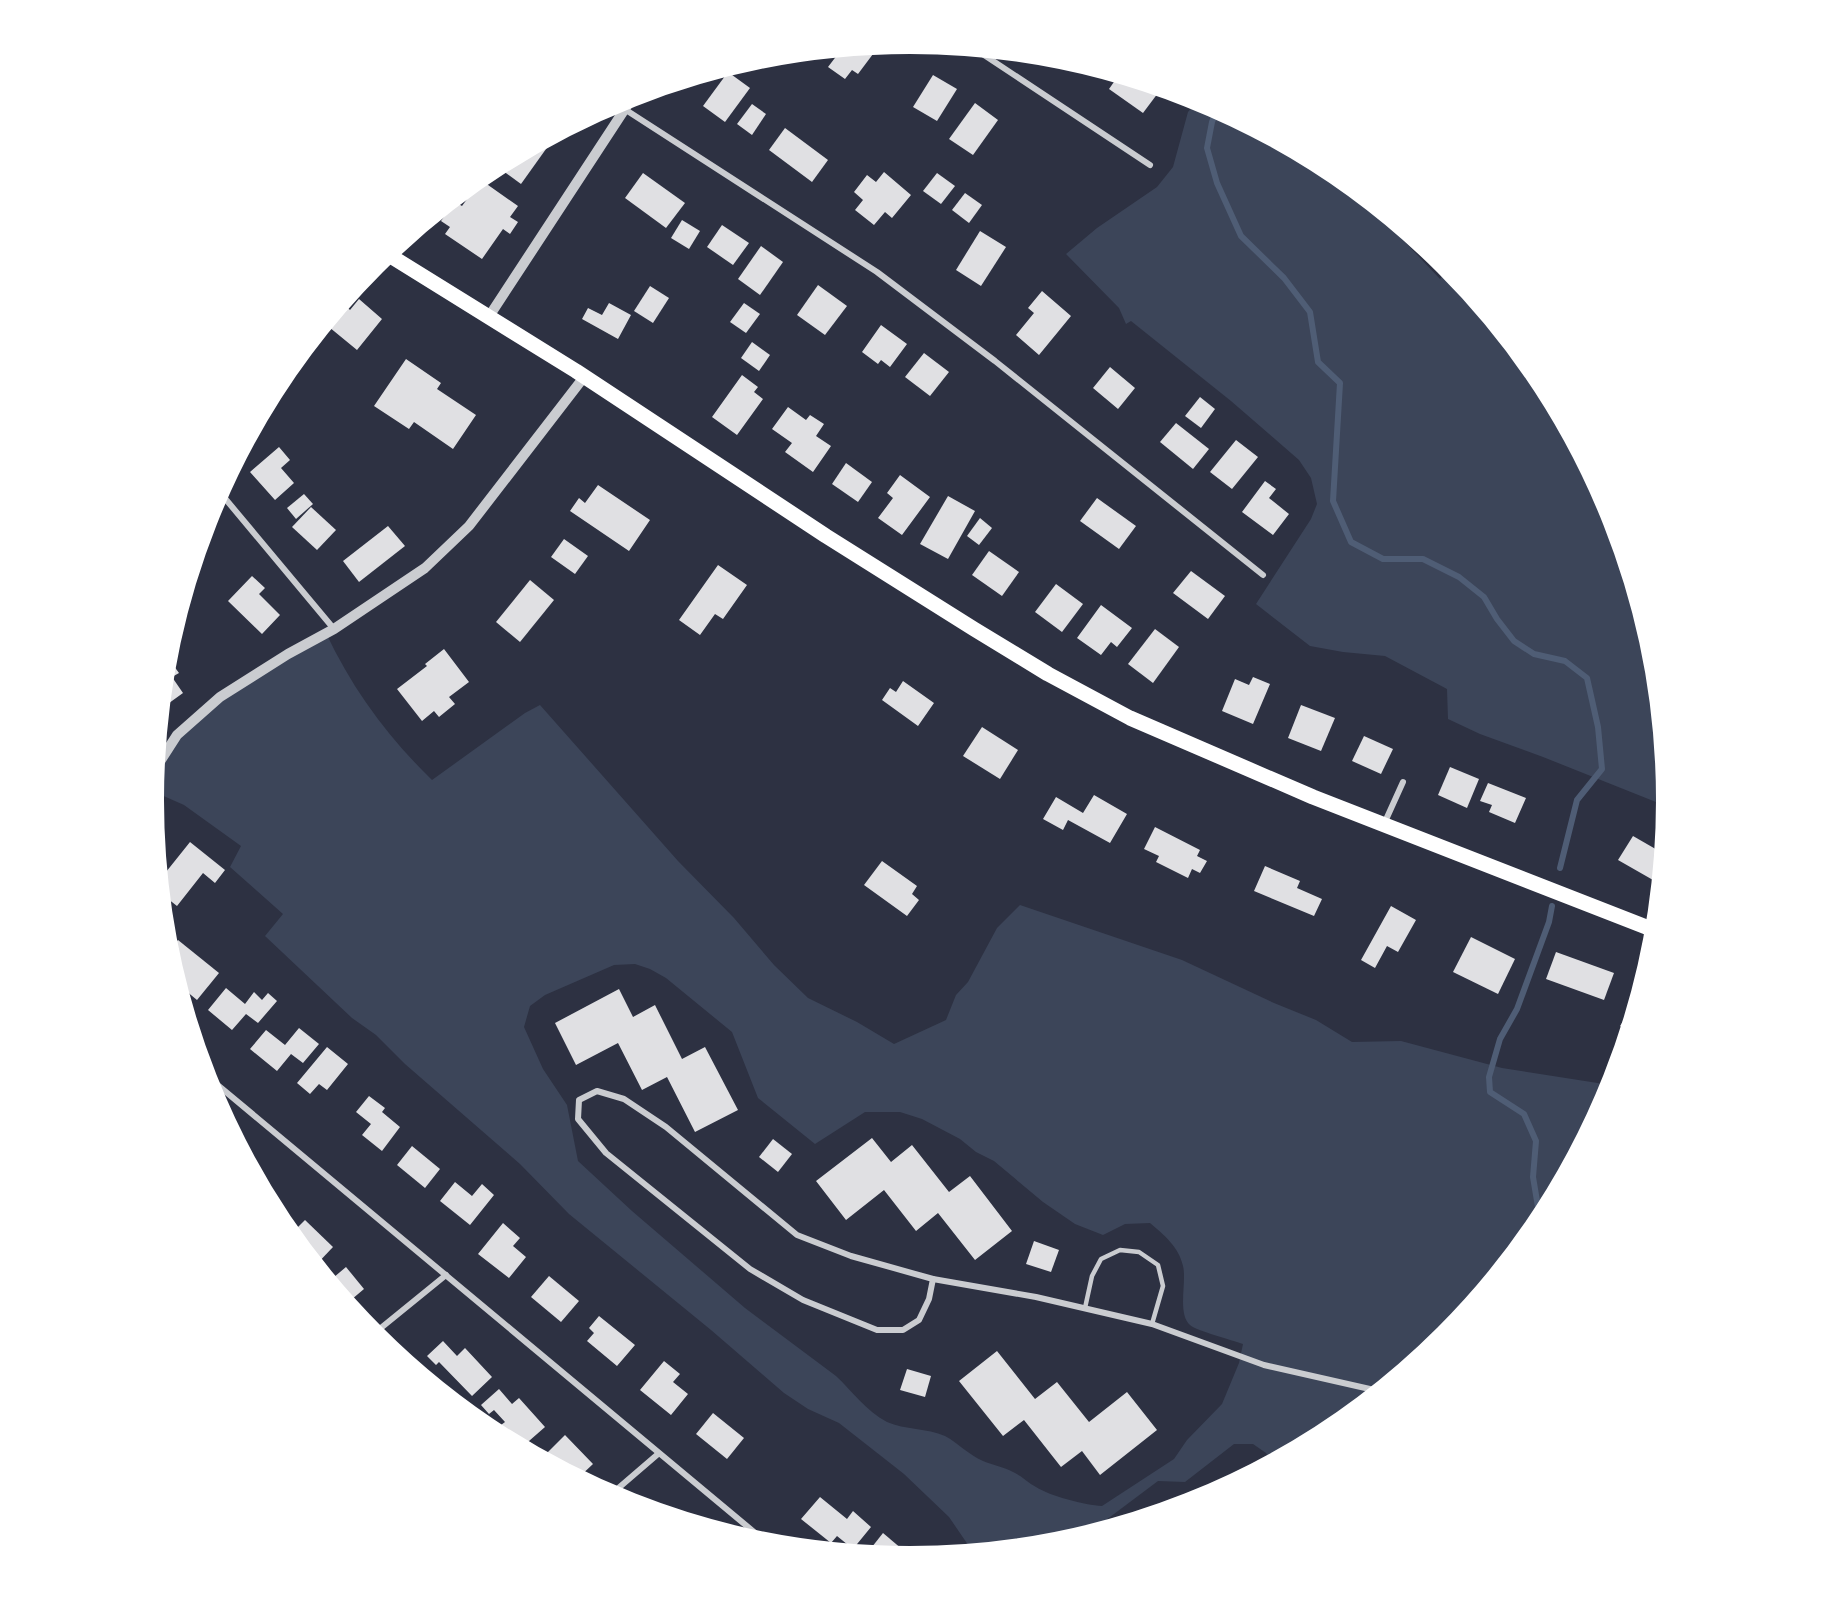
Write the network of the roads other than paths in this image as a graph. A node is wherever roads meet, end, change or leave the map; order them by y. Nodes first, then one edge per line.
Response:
1 (981, 53) edge
2 (627, 105) edge
3 (621, 108) edge
4 (624, 110) junction
5 (1150, 165) dead end
6 (393, 257) edge
7 (488, 318) junction
8 (584, 377) junction
9 (224, 497) edge
10 (1263, 575) dead end
11 (334, 629) junction
12 (162, 759) edge
13 (1403, 782) dead end
14 (1383, 824) junction
15 (1650, 928) edge
16 (216, 1083) edge
17 (446, 1275) junction
18 (933, 1279) junction
19 (1085, 1308) junction
20 (1152, 1324) junction
21 (379, 1330) edge
22 (1373, 1390) edge
23 (658, 1454) junction
24 (616, 1490) edge
25 (756, 1534) edge

1 - 5 street
2 - 4 street
3 - 4 street
4 - 7 street
4 - 10 street
6 - 7 main road
7 - 8 main road
8 - 11 street
8 - 14 main road
9 - 11 street
11 - 12 street
13 - 14 street
14 - 15 main road
16 - 17 street
17 - 21 street
17 - 23 street
18 - 18 street
18 - 19 street
19 - 20 street
19 - 20 lane
20 - 22 street
23 - 24 street
23 - 25 street

